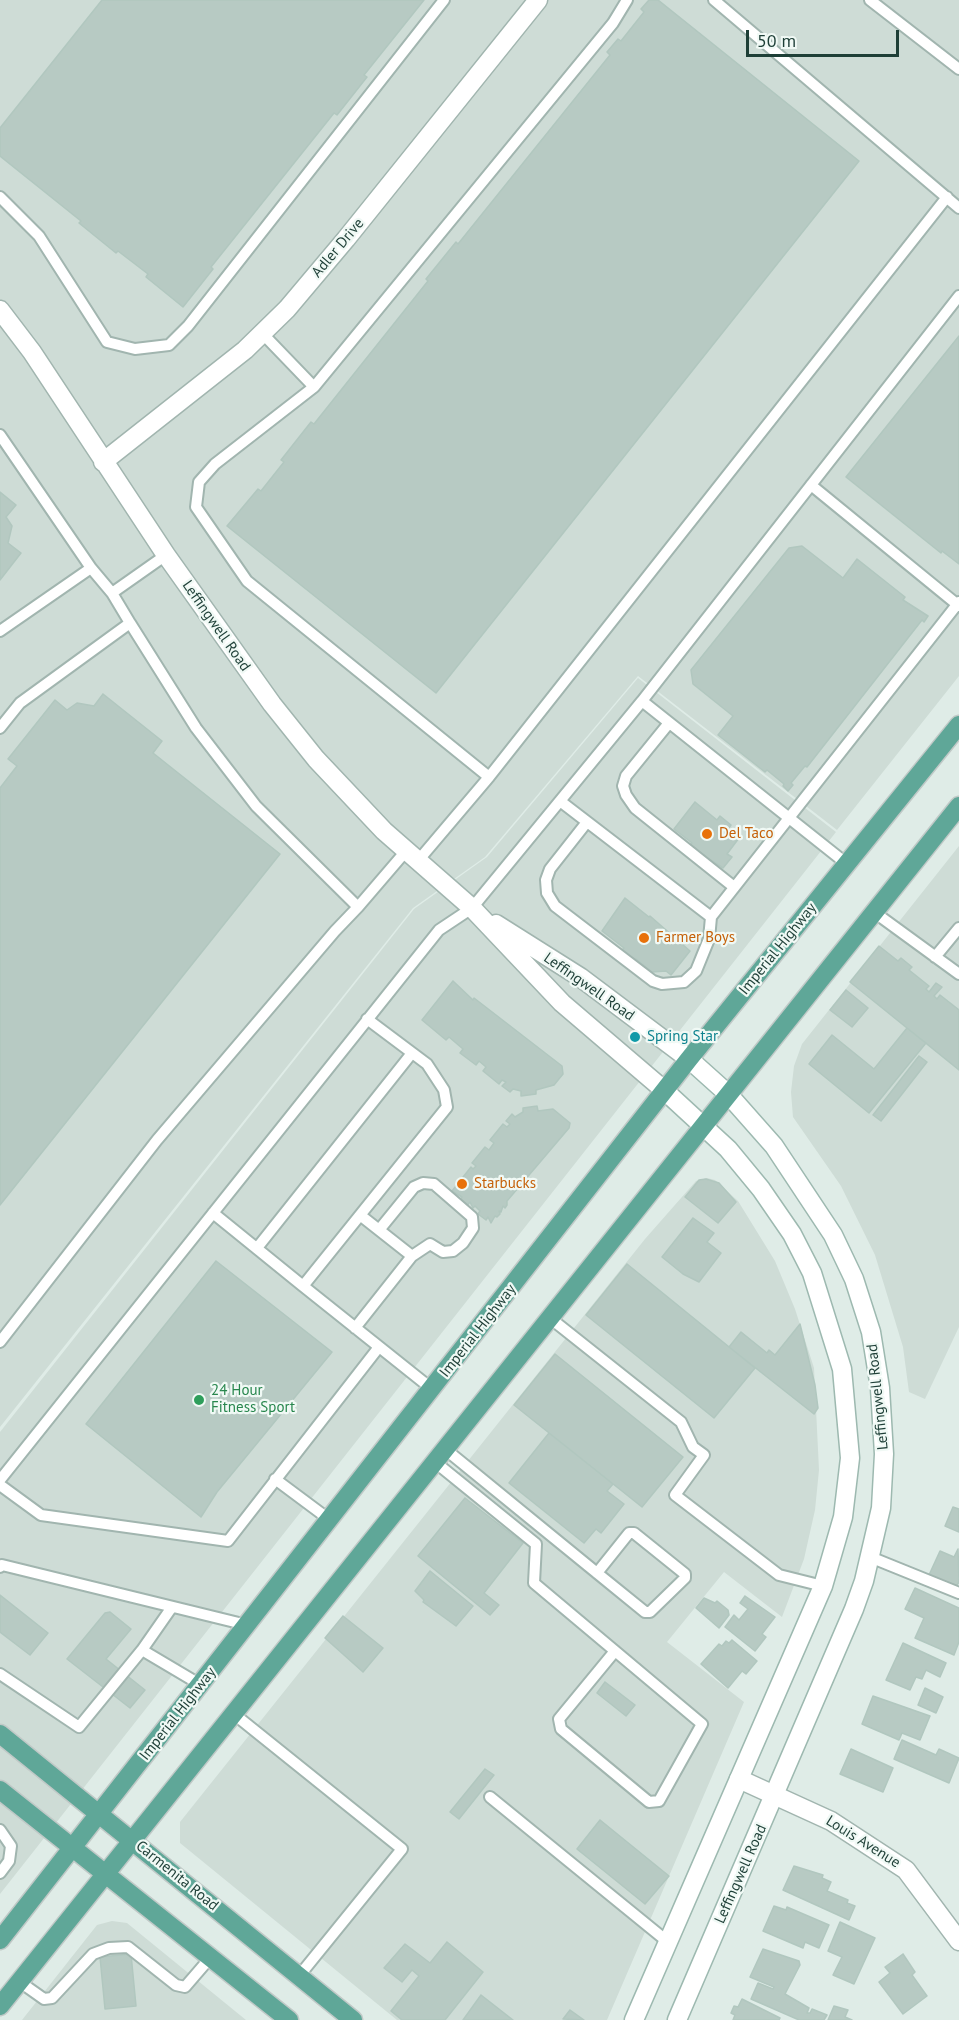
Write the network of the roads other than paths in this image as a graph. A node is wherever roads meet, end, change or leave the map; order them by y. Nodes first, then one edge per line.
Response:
1 (444, 0) edge
2 (538, 0) edge
3 (627, 0) edge
4 (714, 0) edge
5 (870, 0) edge
6 (959, 69) edge
7 (0, 197) edge
8 (947, 197) junction
9 (959, 208) edge
10 (959, 296) edge
11 (0, 310) edge
12 (262, 333) junction
13 (314, 387) junction
14 (0, 435) edge
15 (103, 462) junction
16 (811, 485) junction
17 (166, 555) junction
18 (91, 568) junction
19 (112, 593) junction
20 (958, 604) edge
21 (130, 623) junction
22 (0, 631) edge
23 (642, 701) junction
24 (669, 723) junction
25 (959, 725) edge
26 (0, 728) edge
27 (489, 777) junction
28 (560, 801) junction
29 (959, 806) edge
30 (788, 817) junction
31 (587, 822) junction
32 (412, 857) junction
33 (847, 864) junction
34 (734, 887) junction
35 (358, 907) junction
36 (472, 908) junction
37 (874, 912) junction
38 (711, 917) junction
39 (959, 928) edge
40 (935, 957) junction
41 (959, 974) edge
42 (367, 1019) junction
43 (412, 1053) junction
44 (689, 1059) junction
45 (665, 1091) junction
46 (728, 1094) junction
47 (703, 1126) junction
48 (213, 1213) junction
49 (360, 1215) junction
50 (379, 1230) junction
51 (257, 1248) junction
52 (412, 1256) junction
53 (303, 1287) junction
54 (550, 1318) junction
55 (355, 1328) junction
56 (0, 1342) edge
57 (379, 1347) junction
58 (432, 1389) junction
59 (440, 1456) junction
60 (275, 1479) junction
61 (0, 1480) edge
62 (0, 1485) edge
63 (330, 1520) junction
64 (870, 1557) junction
65 (0, 1567) edge
66 (597, 1573) junction
67 (823, 1586) junction
68 (959, 1593) edge
69 (172, 1607) junction
70 (248, 1625) junction
71 (142, 1650) junction
72 (615, 1651) junction
73 (1, 1678) edge
74 (201, 1685) junction
75 (234, 1714) junction
76 (0, 1734) edge
77 (739, 1779) junction
78 (0, 1790) edge
79 (776, 1795) junction
80 (490, 1797) dead end
81 (100, 1814) junction
82 (0, 1830) edge
83 (133, 1841) junction
84 (73, 1849) junction
85 (0, 1873) edge
86 (105, 1874) junction
87 (1, 1936) edge
88 (959, 1941) edge
89 (668, 1942) junction
90 (210, 1958) junction
91 (299, 1976) junction
92 (20, 1982) junction
93 (0, 2006) edge
94 (289, 2020) edge
95 (353, 2020) edge
96 (634, 2020) edge
97 (677, 2020) edge

1 - 7 lane
2 - 12 street, Adler Drive
3 - 13 lane
4 - 8 lane
5 - 6 lane
8 - 9 lane
8 - 27 lane
10 - 16 lane
11 - 15 street, Leffingwell Road
12 - 13 lane
12 - 15 street, Adler Drive
13 - 27 lane
14 - 18 lane
15 - 17 street, Leffingwell Road
16 - 20 lane
16 - 23 lane
17 - 19 lane
17 - 32 street, Leffingwell Road
18 - 19 lane
18 - 22 lane
19 - 21 lane
20 - 30 lane
21 - 26 lane
21 - 35 lane
23 - 24 lane
23 - 28 lane
24 - 30 lane
24 - 34 lane
25 - 33 main road, Imperial Highway
27 - 32 lane
28 - 31 lane
28 - 36 lane
29 - 37 main road
30 - 33 lane
30 - 34 lane
31 - 38 lane
31 - 38 lane
32 - 35 lane
32 - 36 street, Leffingwell Road
33 - 44 main road, Imperial Highway
34 - 38 lane
35 - 56 lane
36 - 42 lane
36 - 44 street, Leffingwell Road
36 - 45 street, Leffingwell Road
37 - 40 lane
37 - 46 main road
39 - 40 lane
40 - 41 lane
42 - 43 lane
42 - 48 lane
43 - 49 lane
43 - 51 lane
44 - 45 main road, Imperial Highway
44 - 46 street, Leffingwell Road
45 - 47 street, Leffingwell Road
45 - 58 main road, Imperial Highway
46 - 47 main road
46 - 64 street, Leffingwell Road
47 - 54 main road
47 - 67 street, Leffingwell Road
48 - 51 lane
48 - 61 lane
49 - 50 lane
49 - 53 lane
50 - 52 lane
50 - 52 lane
51 - 53 lane
52 - 55 lane
53 - 55 lane
54 - 59 main road
54 - 67 lane
55 - 57 lane
57 - 58 lane
57 - 60 lane
58 - 63 main road, Imperial Highway
59 - 66 lane
59 - 72 lane
59 - 75 main road
60 - 62 lane
60 - 63 lane
63 - 70 main road, Imperial Highway
64 - 68 lane
64 - 79 street, Leffingwell Road
65 - 69 lane
66 - 66 lane
67 - 77 street, Leffingwell Road
69 - 70 lane
69 - 71 lane
70 - 74 main road, Imperial Highway
71 - 73 lane
71 - 74 lane
72 - 72 lane
74 - 81 main road, Imperial Highway
75 - 83 main road
75 - 91 lane
76 - 81 main road, Carmenita Road
77 - 79 street, Louis Avenue
77 - 89 street, Leffingwell Road
78 - 84 main road
79 - 88 street, Louis Avenue
79 - 97 street, Leffingwell Road
80 - 89 lane
81 - 83 main road, Carmenita Road
81 - 84 main road, Imperial Highway
82 - 85 lane
83 - 86 main road
83 - 91 main road, Carmenita Road
84 - 86 main road
84 - 87 main road, Imperial Highway
86 - 90 main road
86 - 92 main road
89 - 96 street, Leffingwell Road
90 - 92 lane
90 - 94 main road
91 - 95 main road, Carmenita Road
92 - 93 main road

